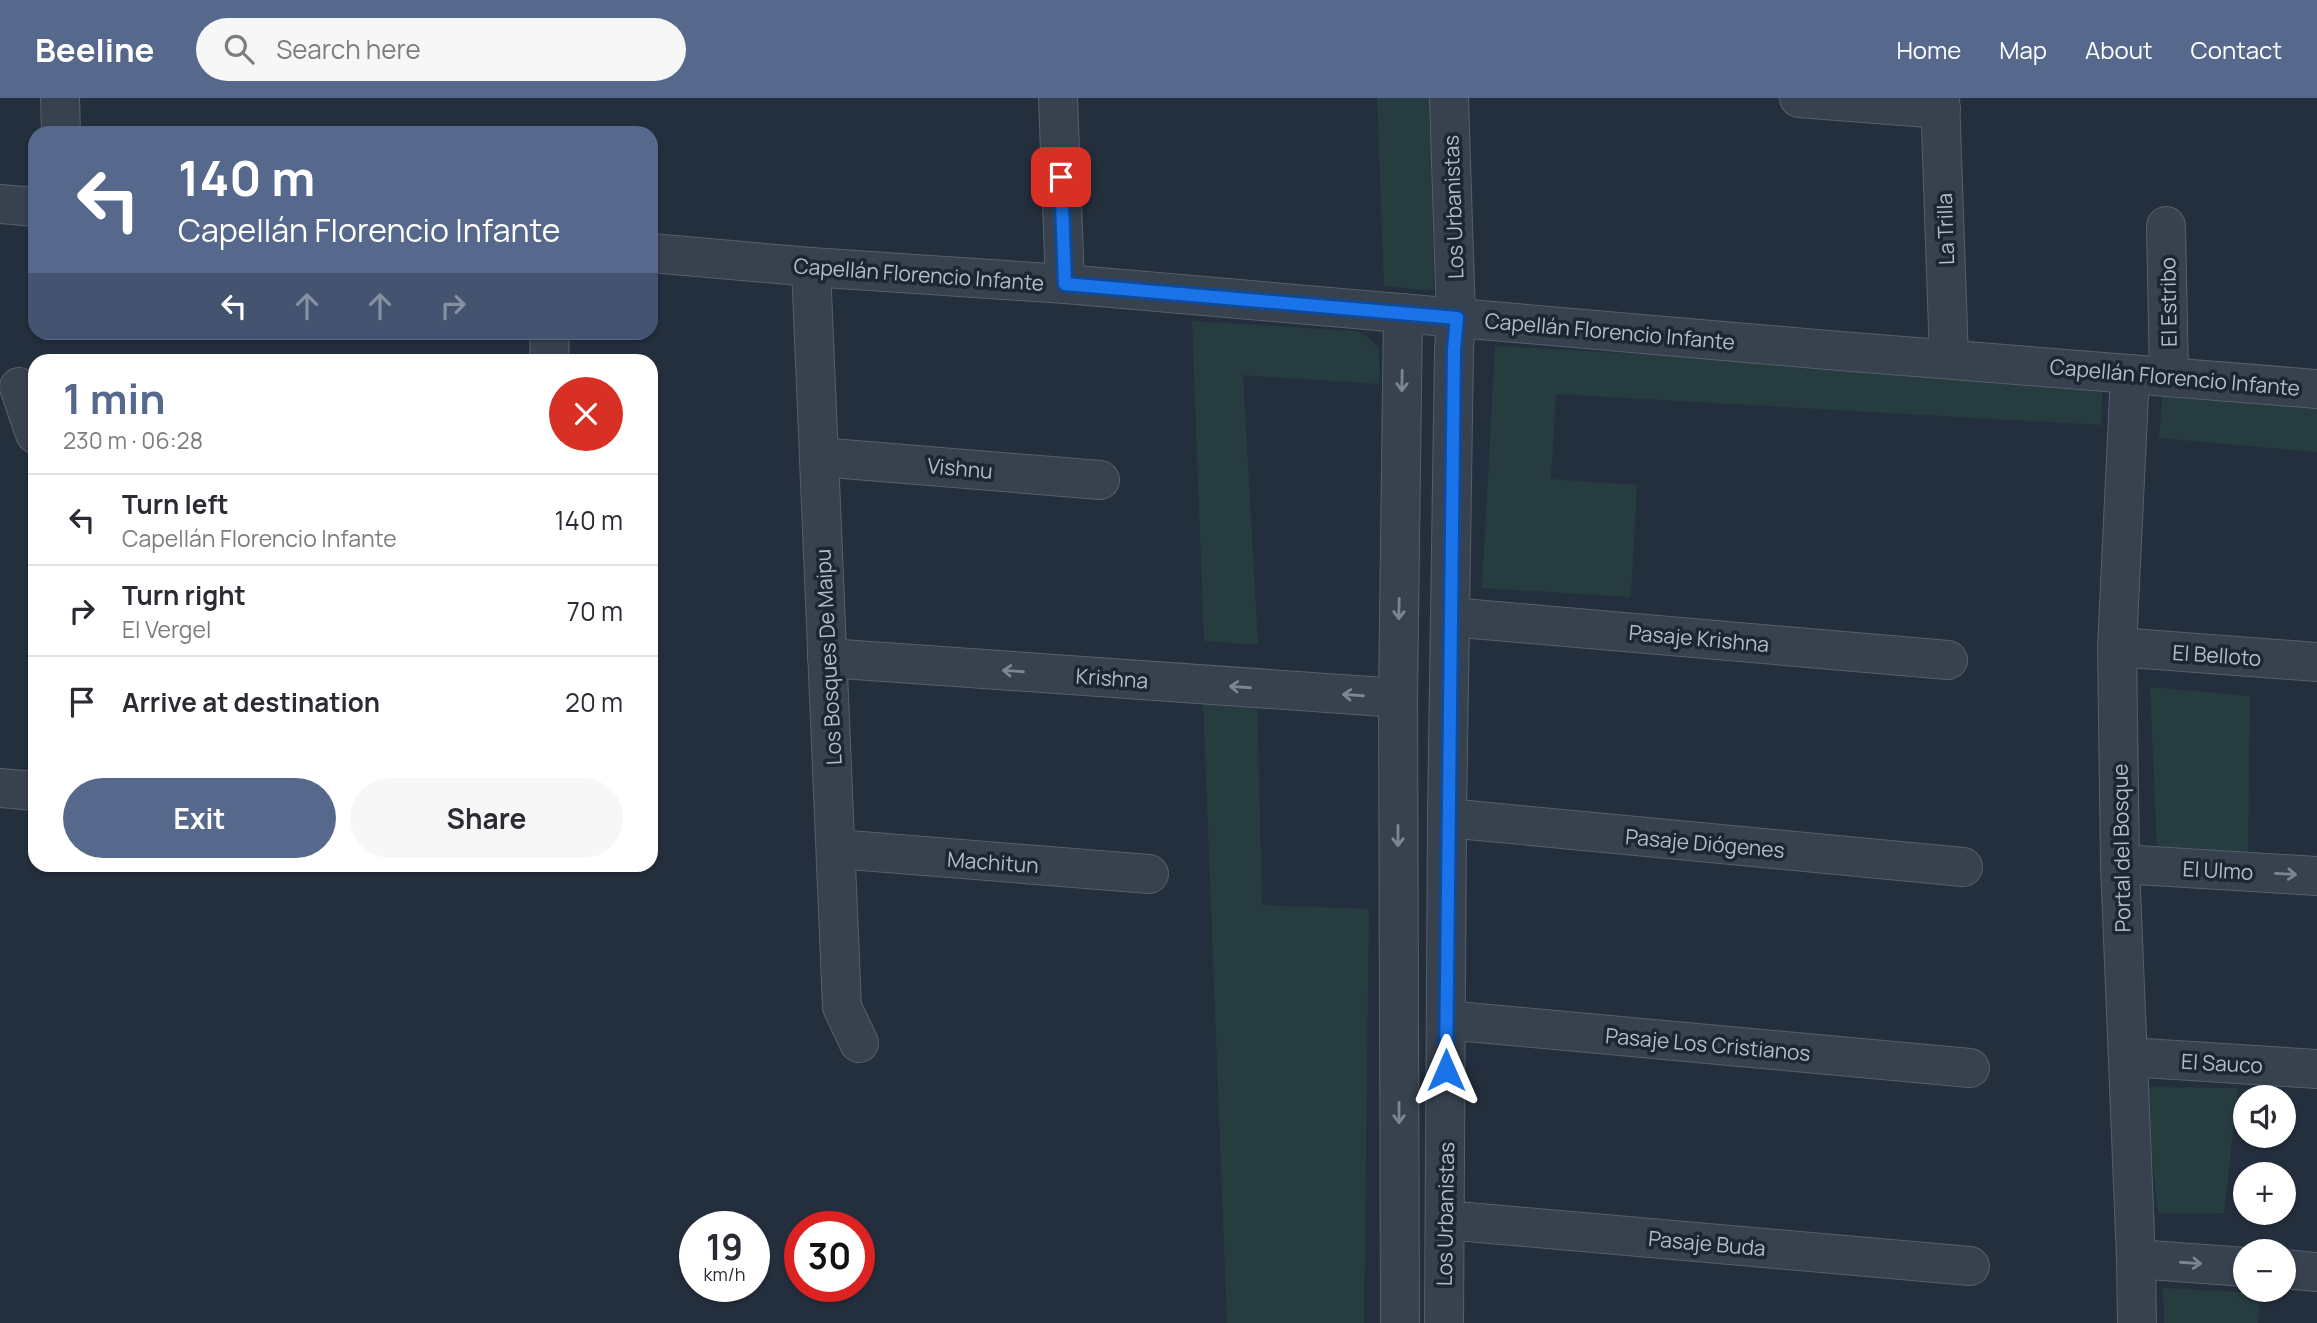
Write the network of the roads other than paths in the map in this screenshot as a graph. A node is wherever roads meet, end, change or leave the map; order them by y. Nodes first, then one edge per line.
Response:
1 (60, 98) edge
2 (1058, 98) edge
3 (1449, 98) edge
4 (1799, 98) edge
5 (1941, 103) edge
6 (61, 126) edge
7 (0, 204) edge
8 (28, 206) edge
9 (2166, 226) dead end
10 (658, 254) edge
11 (811, 267) junction
12 (1065, 284) junction
13 (1403, 313) junction
14 (1457, 318) junction
15 (1949, 359) junction
16 (2130, 374) junction
17 (2169, 377) junction
18 (19, 387) dead end
19 (2317, 388) edge
20 (28, 413) edge
21 (819, 457) junction
22 (1100, 480) dead end
23 (1450, 617) junction
24 (2117, 648) junction
25 (827, 658) junction
26 (1948, 660) dead end
27 (2317, 662) edge
28 (1398, 698) junction
29 (0, 788) edge
30 (28, 790) edge
31 (1447, 818) junction
32 (837, 849) junction
33 (2120, 864) junction
34 (1963, 867) dead end
35 (1149, 874) dead end
36 (2317, 876) edge
37 (1446, 1020) junction
38 (859, 1042) dead end
39 (2128, 1057) junction
40 (1970, 1068) dead end
41 (2317, 1069) edge
42 (1445, 1220) junction
43 (2136, 1259) junction
44 (1970, 1265) dead end
45 (2233, 1266) edge
46 (2296, 1270) edge
47 (2317, 1272) edge
48 (1400, 1323) edge
49 (1444, 1323) edge
50 (2137, 1323) edge

1 - 6 street
2 - 12 street
3 - 14 street, Los Urbanistas
4 - 5 street
5 - 15 street, La Trilla
7 - 8 street
9 - 17 street, El Estribo
10 - 11 street, Capellán Florencio Infante
11 - 12 street, Capellán Florencio Infante
11 - 21 street, Los Bosques De Maipu
12 - 13 street, Capellán Florencio Infante
13 - 14 street, Capellán Florencio Infante
13 -> 28 street, Los Urbanistas
14 - 15 street, Capellán Florencio Infante
14 - 23 street, Los Urbanistas
15 - 16 street, Capellán Florencio Infante
16 - 17 street, Capellán Florencio Infante
16 - 24 street, Portal del Bosque
17 - 19 street, Capellán Florencio Infante
18 - 20 street
21 - 22 street, Vishnu
21 - 25 street, Los Bosques De Maipu
23 - 26 street, Pasaje Krishna
23 - 31 street, Los Urbanistas
24 - 27 street, El Belloto
24 - 33 street, Portal del Bosque
28 -> 25 street, Krishna
25 - 32 street, Los Bosques De Maipu
28 -> 48 street, Los Urbanistas
29 - 30 street
31 - 34 street, Pasaje Diógenes
31 - 37 street, Los Urbanistas
32 - 35 street, Machitun
32 - 38 street, Los Bosques De Maipu
33 -> 36 street, El Ulmo
33 - 39 street, Portal del Bosque
37 - 40 street, Pasaje Los Cristianos
37 - 42 street, Los Urbanistas
39 - 41 street, El Sauco
39 - 43 street, Portal del Bosque
42 - 44 street, Pasaje Buda
42 - 49 street, Los Urbanistas
43 -> 45 street
43 - 50 street, Portal del Bosque
46 - 47 street

